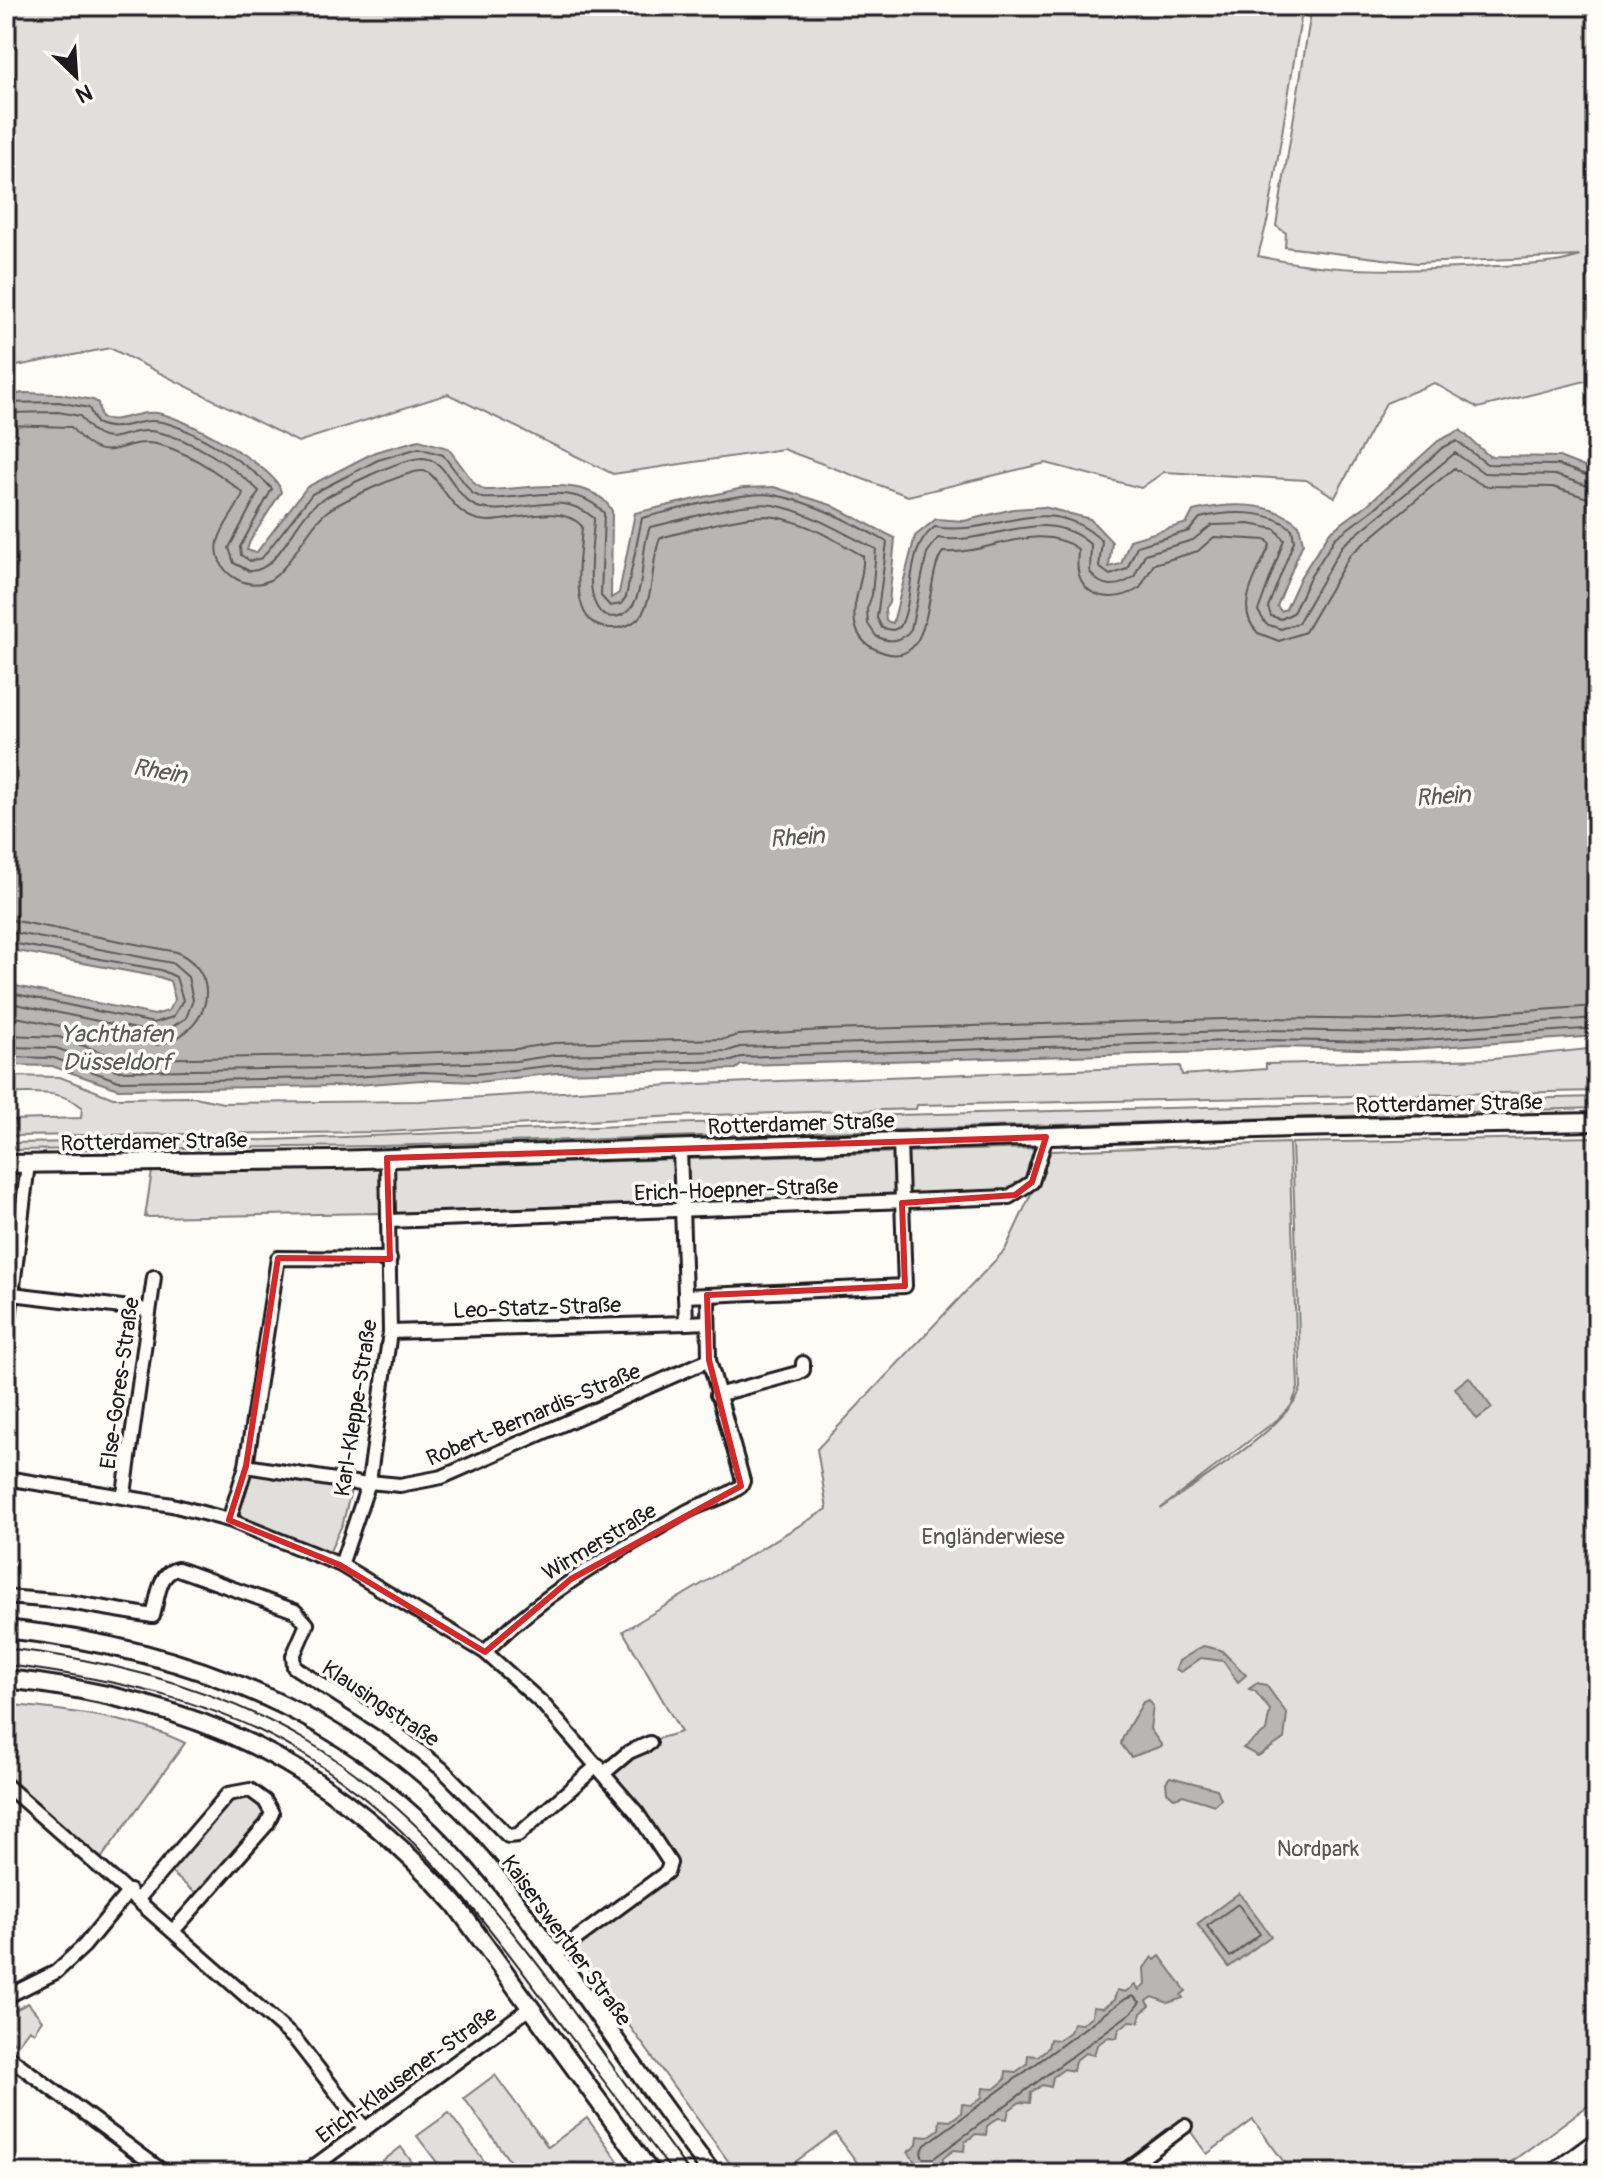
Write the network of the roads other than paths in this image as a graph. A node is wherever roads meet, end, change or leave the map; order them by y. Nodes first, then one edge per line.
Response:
1 (1597, 1122) edge
2 (1046, 1137) junction
3 (900, 1142) junction
4 (680, 1150) junction
5 (387, 1158) junction
6 (6, 1164) edge
7 (28, 1164) junction
8 (902, 1203) junction
9 (681, 1212) junction
10 (389, 1221) junction
11 (390, 1259) junction
12 (154, 1277) dead end
13 (12, 1294) junction
14 (708, 1295) junction
15 (685, 1296) junction
16 (147, 1310) junction
17 (708, 1322) junction
18 (686, 1323) junction
19 (390, 1332) junction
20 (6, 1343) edge
21 (709, 1360) junction
22 (803, 1363) dead end
23 (717, 1395) junction
24 (246, 1466) junction
25 (6, 1478) edge
26 (368, 1484) junction
27 (124, 1494) junction
28 (229, 1520) junction
29 (341, 1565) junction
30 (6, 1597) edge
31 (6, 1629) edge
32 (485, 1652) junction
33 (6, 1679) edge
34 (650, 1743) dead end
35 (601, 1769) junction
36 (6, 1785) edge
37 (134, 1895) junction
38 (173, 1931) junction
39 (553, 1956) junction
40 (6, 1997) edge
41 (531, 2007) junction
42 (6, 2055) edge
43 (1185, 2126) dead end
44 (365, 2129) junction
45 (1597, 2141) edge
46 (165, 2173) edge
47 (305, 2173) edge
48 (651, 2173) edge
49 (712, 2173) edge
50 (1122, 2173) edge
51 (1554, 2173) edge

1 - 2 street, Rotterdamer Straße
2 - 3 street, Rotterdamer Straße
2 - 8 street, Erich-Hoepner-Straße
3 - 4 street, Rotterdamer Straße
3 - 8 street
4 - 5 street, Rotterdamer Straße
4 - 9 street
5 - 7 street, Rotterdamer Straße
5 - 10 street, Karl-Kleppe-Straße
6 - 7 street, Rotterdamer Straße
7 - 13 street
8 - 9 street, Erich-Hoepner-Straße
8 - 14 street
9 - 10 street, Erich-Hoepner-Straße
9 - 15 street
10 - 11 street, Karl-Kleppe-Straße
11 - 19 street, Karl-Kleppe-Straße
11 - 24 street
12 - 16 street, Else-Gores-Straße
13 - 16 street
13 - 20 street
14 - 15 street
14 - 17 street
15 - 18 street
16 - 27 street, Else-Gores-Straße
17 - 18 street, Leo-Statz-Straße
17 - 21 street
18 - 19 street, Leo-Statz-Straße
19 - 26 street, Karl-Kleppe-Straße
21 - 23 street
21 - 26 street, Robert-Bernardis-Straße
22 - 23 street
23 - 32 street, Wirmerstraße
24 - 26 street, Robert-Bernardis-Straße
24 - 28 street
25 - 27 street
26 - 29 street, Karl-Kleppe-Straße
27 - 28 street
28 - 29 street
29 - 32 street
30 - 35 street, Klausingstraße
31 - 39 street, Kaiserswerther Straße
32 - 35 street
33 - 41 street
34 - 35 street
35 - 39 street
36 - 37 street
37 - 38 street
37 - 38 street
37 - 40 street
38 - 44 street
39 - 49 street, Kaiserswerther Straße
41 - 44 street, Erich-Klausener-Straße
41 - 48 street
42 - 46 street
43 - 50 street
44 - 47 street, Erich-Klausener-Straße
45 - 51 street

